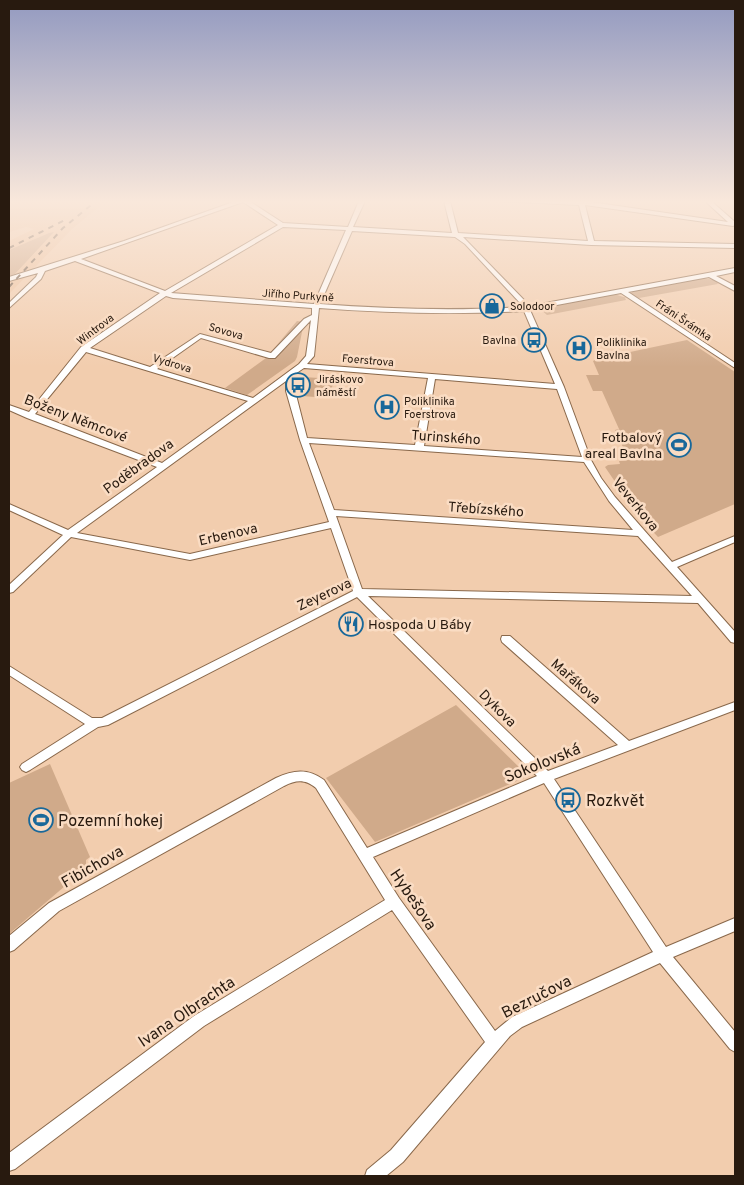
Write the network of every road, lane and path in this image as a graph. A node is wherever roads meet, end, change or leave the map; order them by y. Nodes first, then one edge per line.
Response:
1 (83, 256) edge
2 (229, 256) edge
3 (338, 256) edge
4 (479, 256) edge
5 (75, 259) junction
6 (735, 270) edge
7 (42, 271) junction
8 (710, 275) junction
9 (9, 279) edge
10 (735, 289) edge
11 (622, 291) junction
12 (165, 294) junction
13 (9, 306) edge
14 (316, 306) junction
15 (526, 309) junction
16 (316, 316) junction
17 (84, 349) junction
18 (302, 366) junction
19 (735, 366) edge
20 (152, 369) junction
21 (292, 373) junction
22 (432, 376) junction
23 (560, 387) junction
24 (253, 400) junction
25 (9, 407) edge
26 (30, 416) junction
27 (304, 440) junction
28 (419, 449) junction
29 (587, 460) junction
30 (162, 466) junction
31 (9, 507) edge
32 (330, 513) junction
33 (334, 524) junction
34 (641, 533) junction
35 (68, 534) junction
36 (735, 539) edge
37 (670, 566) junction
38 (9, 590) edge
39 (358, 592) junction
40 (701, 600) junction
41 (506, 639) dead end
42 (735, 639) edge
43 (9, 670) edge
44 (735, 706) edge
45 (95, 723) junction
46 (627, 746) junction
47 (26, 767) dead end
48 (306, 776) joint
49 (546, 777) junction
50 (365, 856) junction
51 (394, 902) junction
52 (735, 924) edge
53 (9, 945) edge
54 (662, 955) junction
55 (495, 1043) junction
56 (735, 1044) edge
57 (9, 1163) edge
58 (373, 1176) edge

1 - 5 street
2 - 12 street, Wintrova
3 - 14 street
4 - 15 street, Veverkova
5 - 7 street
5 - 12 street, Jiřího Purkyně
6 - 8 street, Jiřího Purkyně
7 - 9 street
7 - 13 street
8 - 10 street
8 - 11 street, Jiřího Purkyně
11 - 15 street, Jiřího Purkyně
11 - 19 street, Fráni Šrámka
12 - 14 street, Jiřího Purkyně
12 - 17 street, Wintrova
14 - 15 street, Jiřího Purkyně
14 - 16 street
15 - 23 street, Veverkova
16 - 18 street
16 - 20 street, Sovova
17 - 20 street, Vydrova
17 - 26 street, Wintrova
18 - 21 street
18 - 22 street, Foerstrova
20 - 24 street, Vydrova
21 - 24 street, Poděbradova
21 - 27 street, Dykova
22 - 23 street, Foerstrova
22 - 28 street
23 - 29 street, Veverkova
24 - 30 street, Poděbradova
25 - 26 street, Boženy Němcové
26 - 30 street, Boženy Němcové
27 - 28 street, Turinského
27 - 32 street, Dykova
28 - 29 street, Turinského
29 - 34 street, Veverkova
30 - 35 street, Poděbradova
31 - 35 street, Erbenova
32 - 33 street, Dykova
32 - 34 street, Třebízského
33 - 35 street, Erbenova
33 - 39 street, Dykova
34 - 37 street, Veverkova
35 - 38 street, Poděbradova
36 - 37 street
37 - 40 street, Veverkova
39 - 40 street, Zeyerova
39 - 45 street, Zeyerova
39 - 49 street, Dykova
40 - 42 street, Veverkova
41 - 46 street, Mařákova
43 - 45 street
44 - 46 street, Sokolovská
45 - 47 street, Zeyerova
46 - 49 street, Sokolovská
48 - 50 street, Hybešova
48 - 53 street, Fibichova
49 - 50 street, Sokolovská
49 - 54 street, Dykova
50 - 51 street, Hybešova
51 - 55 street, Hybešova
51 - 57 street, Ivana Olbrachta
52 - 54 street, Bezručova
54 - 55 street, Bezručova
54 - 56 street, Dykova
55 - 58 street, Bezručova

